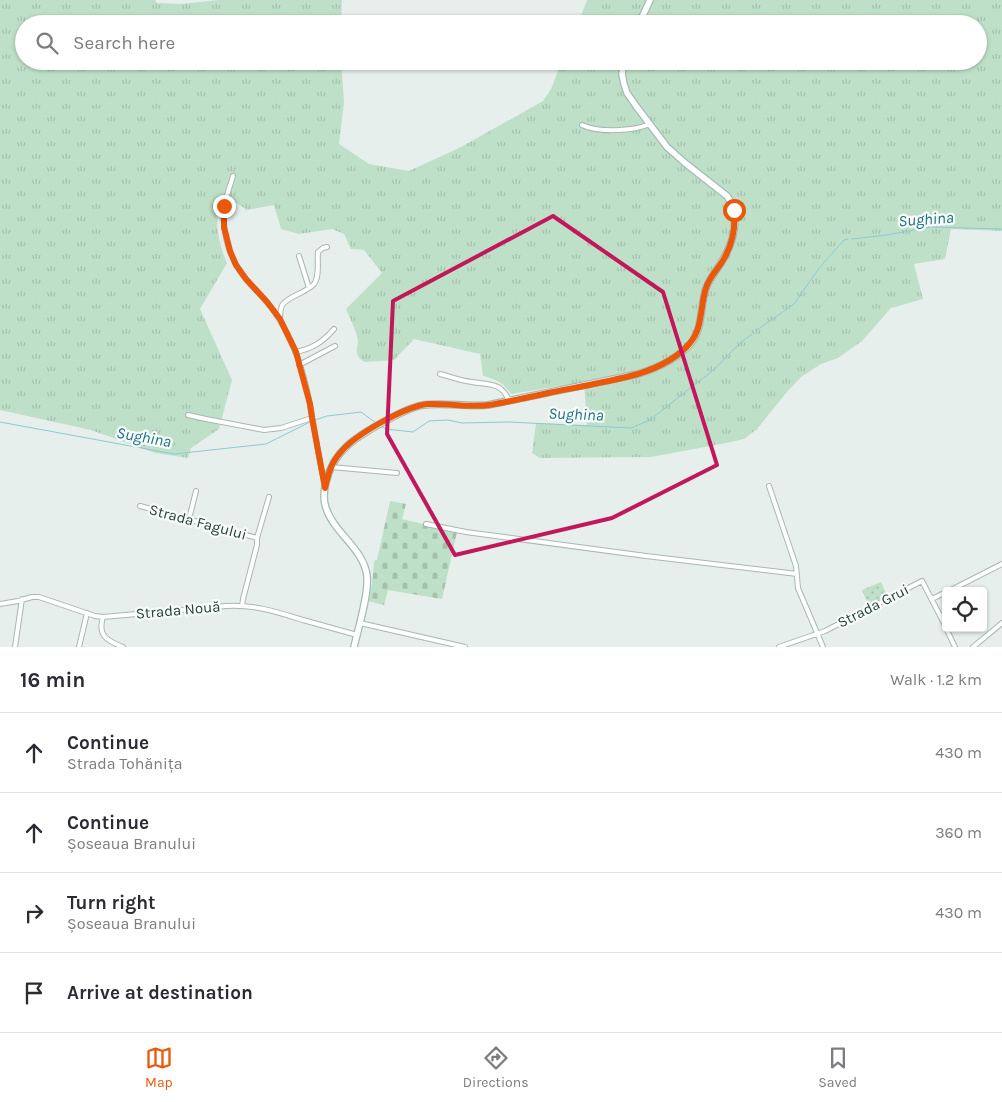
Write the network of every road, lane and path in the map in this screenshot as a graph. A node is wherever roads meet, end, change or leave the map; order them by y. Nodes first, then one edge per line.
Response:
1 (650, 0) edge
2 (643, 15) edge
3 (623, 70) edge
4 (650, 124) junction
5 (582, 125) dead end
6 (233, 176) dead end
7 (327, 247) dead end
8 (299, 256) dead end
9 (309, 288) junction
10 (280, 319) junction
11 (334, 329) dead end
12 (335, 346) dead end
13 (296, 352) junction
14 (299, 365) junction
15 (440, 374) dead end
16 (509, 401) junction
17 (188, 415) dead end
18 (312, 418) junction
19 (331, 467) junction
20 (397, 473) dead end
21 (769, 486) dead end
22 (325, 488) junction
23 (196, 491) dead end
24 (268, 497) dead end
25 (140, 506) dead end
26 (188, 519) junction
27 (426, 524) dead end
28 (257, 538) junction
29 (1002, 564) edge
30 (797, 574) junction
31 (957, 587) edge
32 (942, 594) edge
33 (932, 599) junction
34 (22, 600) junction
35 (0, 604) edge
36 (242, 606) junction
37 (87, 613) junction
38 (103, 617) junction
39 (942, 620) edge
40 (360, 622) junction
41 (1002, 623) edge
42 (948, 632) edge
43 (818, 633) junction
44 (357, 634) junction
45 (15, 647) edge
46 (79, 647) edge
47 (123, 647) edge
48 (354, 647) edge
49 (465, 647) edge
50 (779, 647) edge
51 (823, 647) edge
52 (955, 647) edge
53 (974, 647) edge

1 - 2 main road
3 - 4 main road
4 - 5 street
4 - 16 main road
6 - 10 street
7 - 9 street
8 - 9 street
9 - 10 street
10 - 13 street
11 - 13 street
12 - 14 street
13 - 14 street
14 - 18 street
15 - 16 street
16 - 19 main road
17 - 18 street
18 - 22 street
19 - 20 street
19 - 22 main road
21 - 30 street
22 - 40 main road
23 - 26 street
24 - 28 street, Strada Fagului
25 - 26 street, Strada Fagului
26 - 28 street, Strada Fagului
27 - 30 street
28 - 36 street, Strada Fagului
29 - 31 street, Strada Grui
30 - 43 street
32 - 33 street, Strada Grui
33 - 39 street, Strada Grui
33 - 43 street, Strada Grui
34 - 35 street, Strada Nouă
34 - 37 street, Strada Nouă
34 - 45 street
36 - 38 street, Strada Nouă
36 - 44 street, Strada Nouă
37 - 38 street, Strada Nouă
37 - 46 street
38 - 47 street
40 - 44 main road
40 - 49 street
41 - 53 street
42 - 52 street, Strada Grui
43 - 50 street
43 - 51 street
44 - 48 main road

